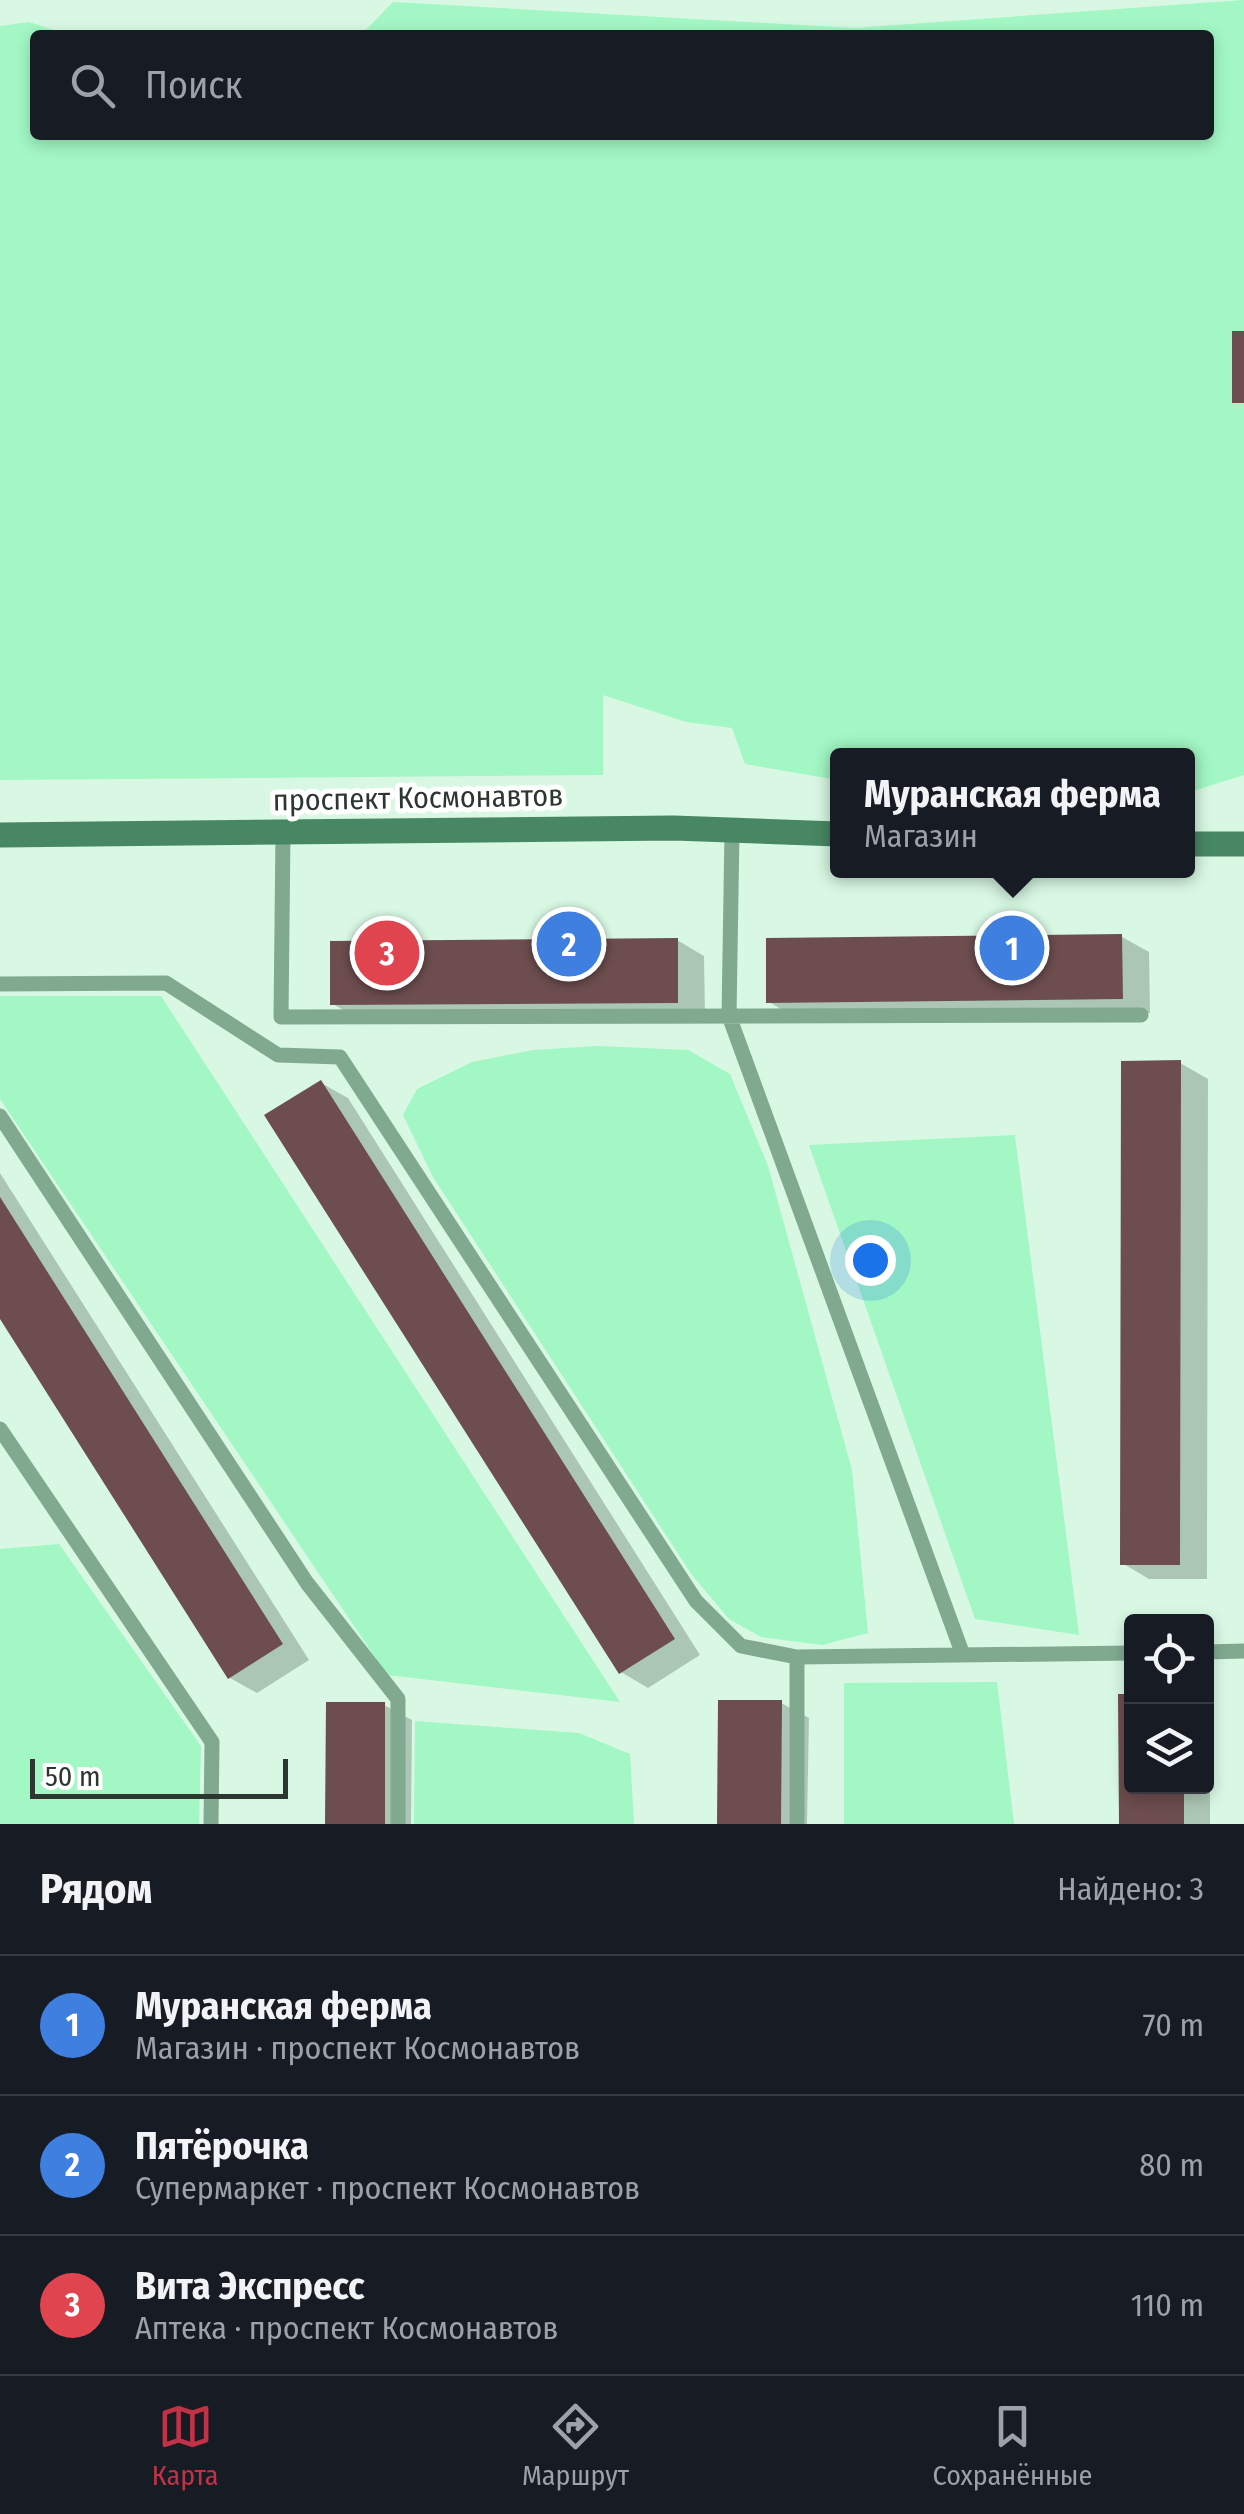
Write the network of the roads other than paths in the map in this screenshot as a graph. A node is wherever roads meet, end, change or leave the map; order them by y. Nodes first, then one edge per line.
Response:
1 (282, 832) junction
2 (732, 832) junction
3 (830, 834) edge
4 (0, 835) edge
5 (1195, 844) edge
6 (1244, 844) edge
7 (0, 984) edge
8 (1141, 1015) dead end
9 (729, 1016) junction
10 (0, 1116) edge
11 (0, 1429) edge
12 (1244, 1651) edge
13 (1214, 1652) edge
14 (1124, 1653) edge
15 (963, 1655) junction
16 (797, 1658) junction
17 (211, 1824) edge
18 (398, 1824) edge
19 (798, 1824) edge

1 - 2 main road, проспект Космонавтов
1 - 4 main road, проспект Космонавтов
1 - 9 lane
2 - 3 main road, проспект Космонавтов
2 - 9 lane
5 - 6 main road
7 - 16 lane
8 - 9 lane
9 - 15 lane
10 - 18 lane
11 - 17 lane
12 - 13 lane
14 - 15 lane
15 - 16 lane
16 - 19 lane

